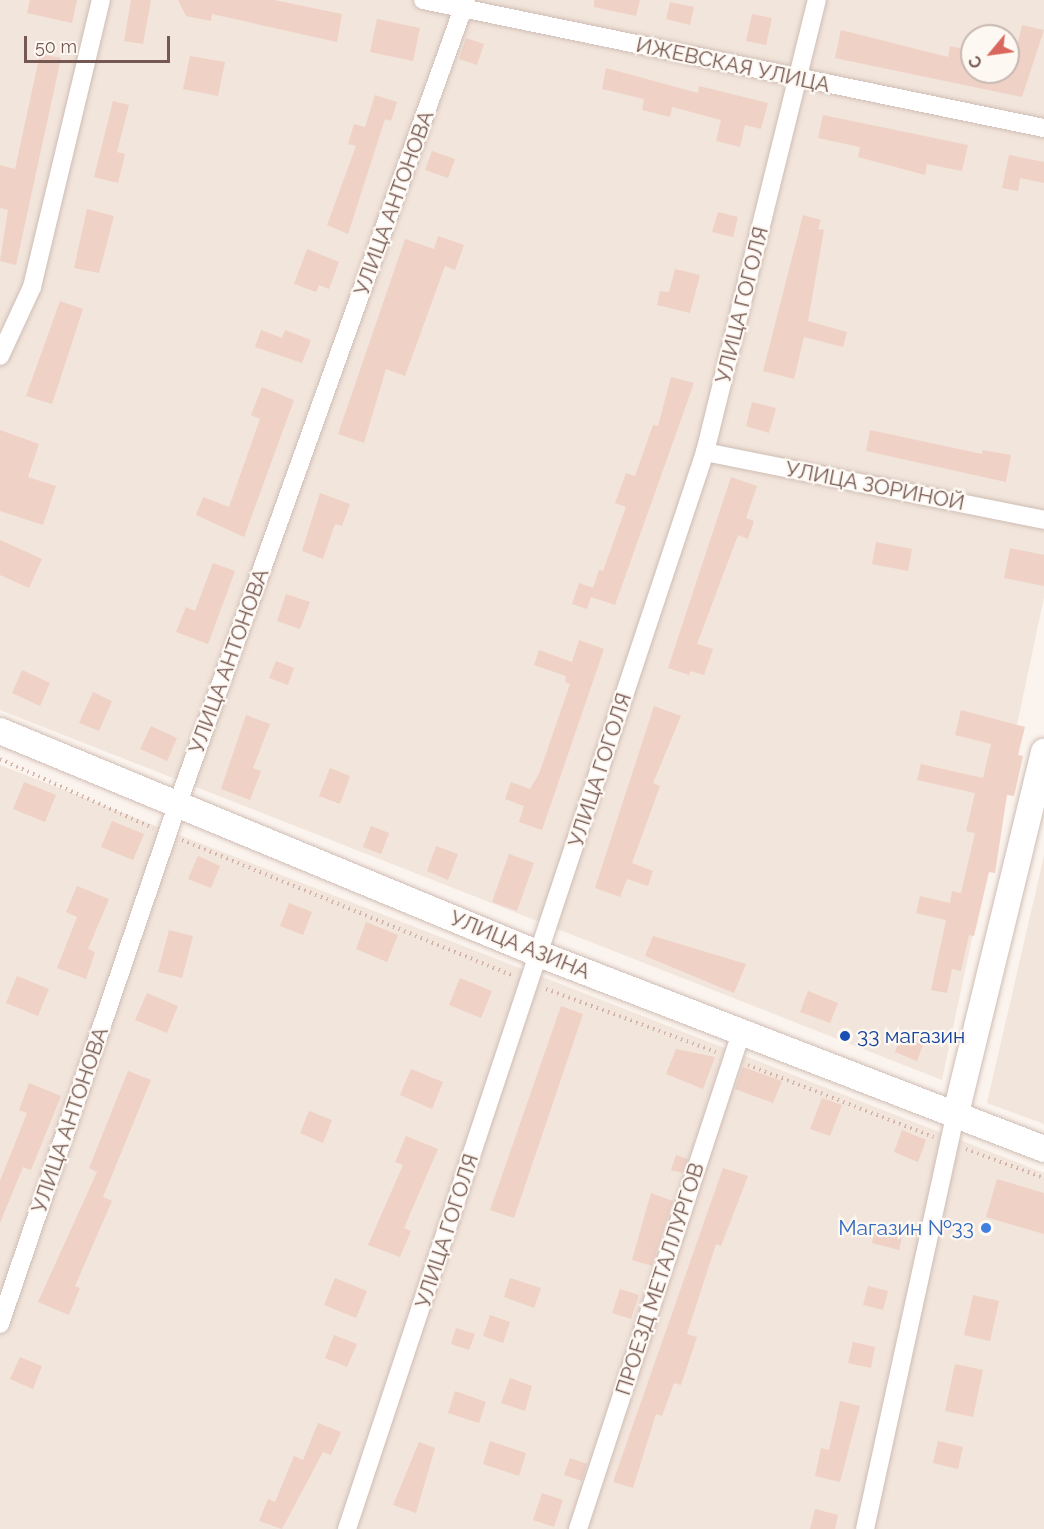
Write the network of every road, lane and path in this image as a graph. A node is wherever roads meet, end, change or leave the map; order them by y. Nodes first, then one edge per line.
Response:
1 (101, 0) edge
2 (423, 0) edge
3 (817, 0) edge
4 (465, 4) edge
5 (800, 79) junction
6 (1044, 128) edge
7 (0, 356) edge
8 (705, 452) junction
9 (1044, 520) edge
10 (0, 731) edge
11 (1044, 752) edge
12 (178, 803) junction
13 (539, 954) junction
14 (742, 1030) junction
15 (955, 1117) junction
16 (1044, 1149) edge
17 (0, 1324) edge
18 (347, 1529) edge
19 (578, 1529) edge
20 (865, 1529) edge

1 - 7 street
2 - 4 street, ИЖЕВСКАЯ УЛИЦА
3 - 5 street, УЛИЦА ГОГОЛЯ
4 - 5 street, ИЖЕВСКАЯ УЛИЦА
4 - 12 street, УЛИЦА АНТОНОВА
5 - 6 street, ИЖЕВСКАЯ УЛИЦА
5 - 8 street, УЛИЦА ГОГОЛЯ
8 - 9 street, УЛИЦА ЗОРИНОЙ
8 - 13 street, УЛИЦА ГОГОЛЯ
10 - 12 main road, УЛИЦА АЗИНА
11 - 15 main road
12 - 13 main road, УЛИЦА АЗИНА
12 - 17 street, УЛИЦА АНТОНОВА
13 - 14 main road, УЛИЦА АЗИНА
13 - 18 street, УЛИЦА ГОГОЛЯ
14 - 15 main road, УЛИЦА АЗИНА
14 - 19 street, ПРОЕЗД МЕТАЛЛУРГОВ
15 - 16 main road, УЛИЦА АЗИНА
15 - 20 street

